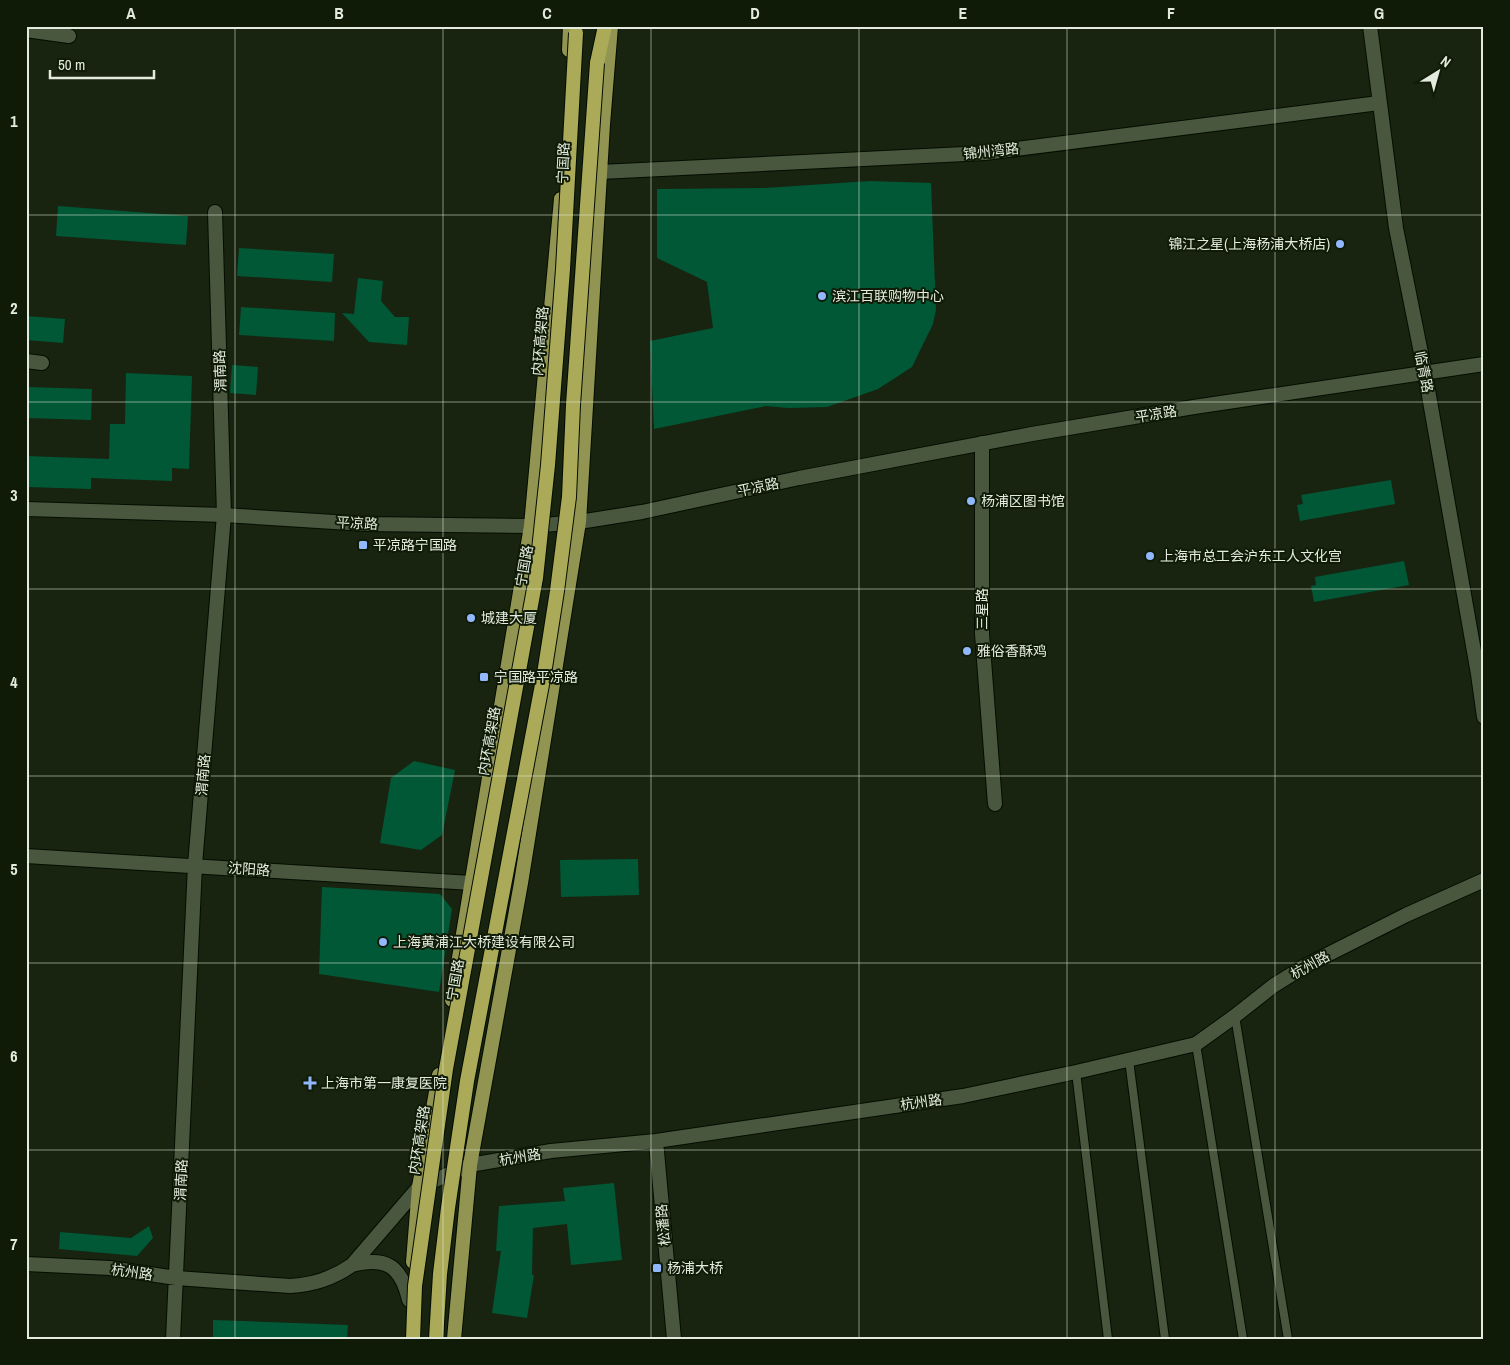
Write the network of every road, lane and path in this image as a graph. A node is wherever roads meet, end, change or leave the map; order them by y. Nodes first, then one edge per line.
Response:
1 (600, 26) edge
2 (605, 26) edge
3 (611, 26) edge
4 (1370, 26) edge
5 (575, 28) edge
6 (26, 30) edge
7 (69, 36) dead end
8 (597, 63) junction
9 (1379, 103) junction
10 (600, 172) junction
11 (215, 212) dead end
12 (26, 361) edge
13 (42, 363) dead end
14 (1484, 364) edge
15 (1424, 373) junction
16 (982, 443) junction
17 (26, 510) edge
18 (224, 515) junction
19 (579, 522) junction
20 (531, 526) junction
21 (1484, 716) edge
22 (995, 804) dead end
23 (26, 856) edge
24 (195, 865) junction
25 (1484, 880) edge
26 (472, 883) junction
27 (1235, 1016) junction
28 (1196, 1044) junction
29 (1129, 1060) junction
30 (1076, 1072) junction
31 (656, 1141) junction
32 (470, 1165) junction
33 (419, 1187) junction
34 (26, 1264) edge
35 (352, 1265) junction
36 (176, 1278) junction
37 (409, 1300) junction
38 (173, 1339) edge
39 (408, 1339) edge
40 (413, 1339) edge
41 (436, 1339) edge
42 (454, 1339) edge
43 (674, 1339) edge
44 (1108, 1339) edge
45 (1165, 1339) edge
46 (1243, 1339) edge
47 (1288, 1339) edge

1 - 8 highway
2 - 8 highway
3 - 10 main road
4 - 9 street, 临青路
5 - 20 main road, 宁国路
5 - 40 highway, 内环高架路, bridge
6 - 7 street
8 - 41 highway, bridge
9 - 10 street, 锦州湾路
9 - 15 street, 临青路
10 - 19 main road
11 - 18 street, 渭南路
12 - 13 street
14 - 15 street, 平凉路
15 - 16 street, 平凉路
15 - 21 street, 临青路
16 - 19 street, 平凉路
16 - 22 street, 三星路
17 - 18 street, 平凉路
18 - 20 street, 平凉路
18 - 24 street, 渭南路
19 - 20 street, 平凉路
19 - 32 main road
20 - 26 main road, 宁国路
23 - 24 street, 沈阳路
24 - 26 street, 沈阳路
24 - 36 street, 渭南路
25 - 27 street, 杭州路
26 - 33 main road, 宁国路
27 - 28 street, 杭州路
27 - 47 lane
28 - 29 street, 杭州路
28 - 46 lane
29 - 30 street, 杭州路
29 - 45 lane
30 - 31 street, 杭州路
30 - 44 lane
31 - 32 street, 杭州路
31 - 43 street, 松潘路
32 - 33 street, 杭州路
32 - 42 main road
33 - 35 street, 杭州路
33 - 37 main road, 宁国路
34 - 36 street, 杭州路
35 - 36 street, 杭州路
35 - 37 street, 杭州路
36 - 38 street, 渭南路
37 - 39 main road, 宁国路

